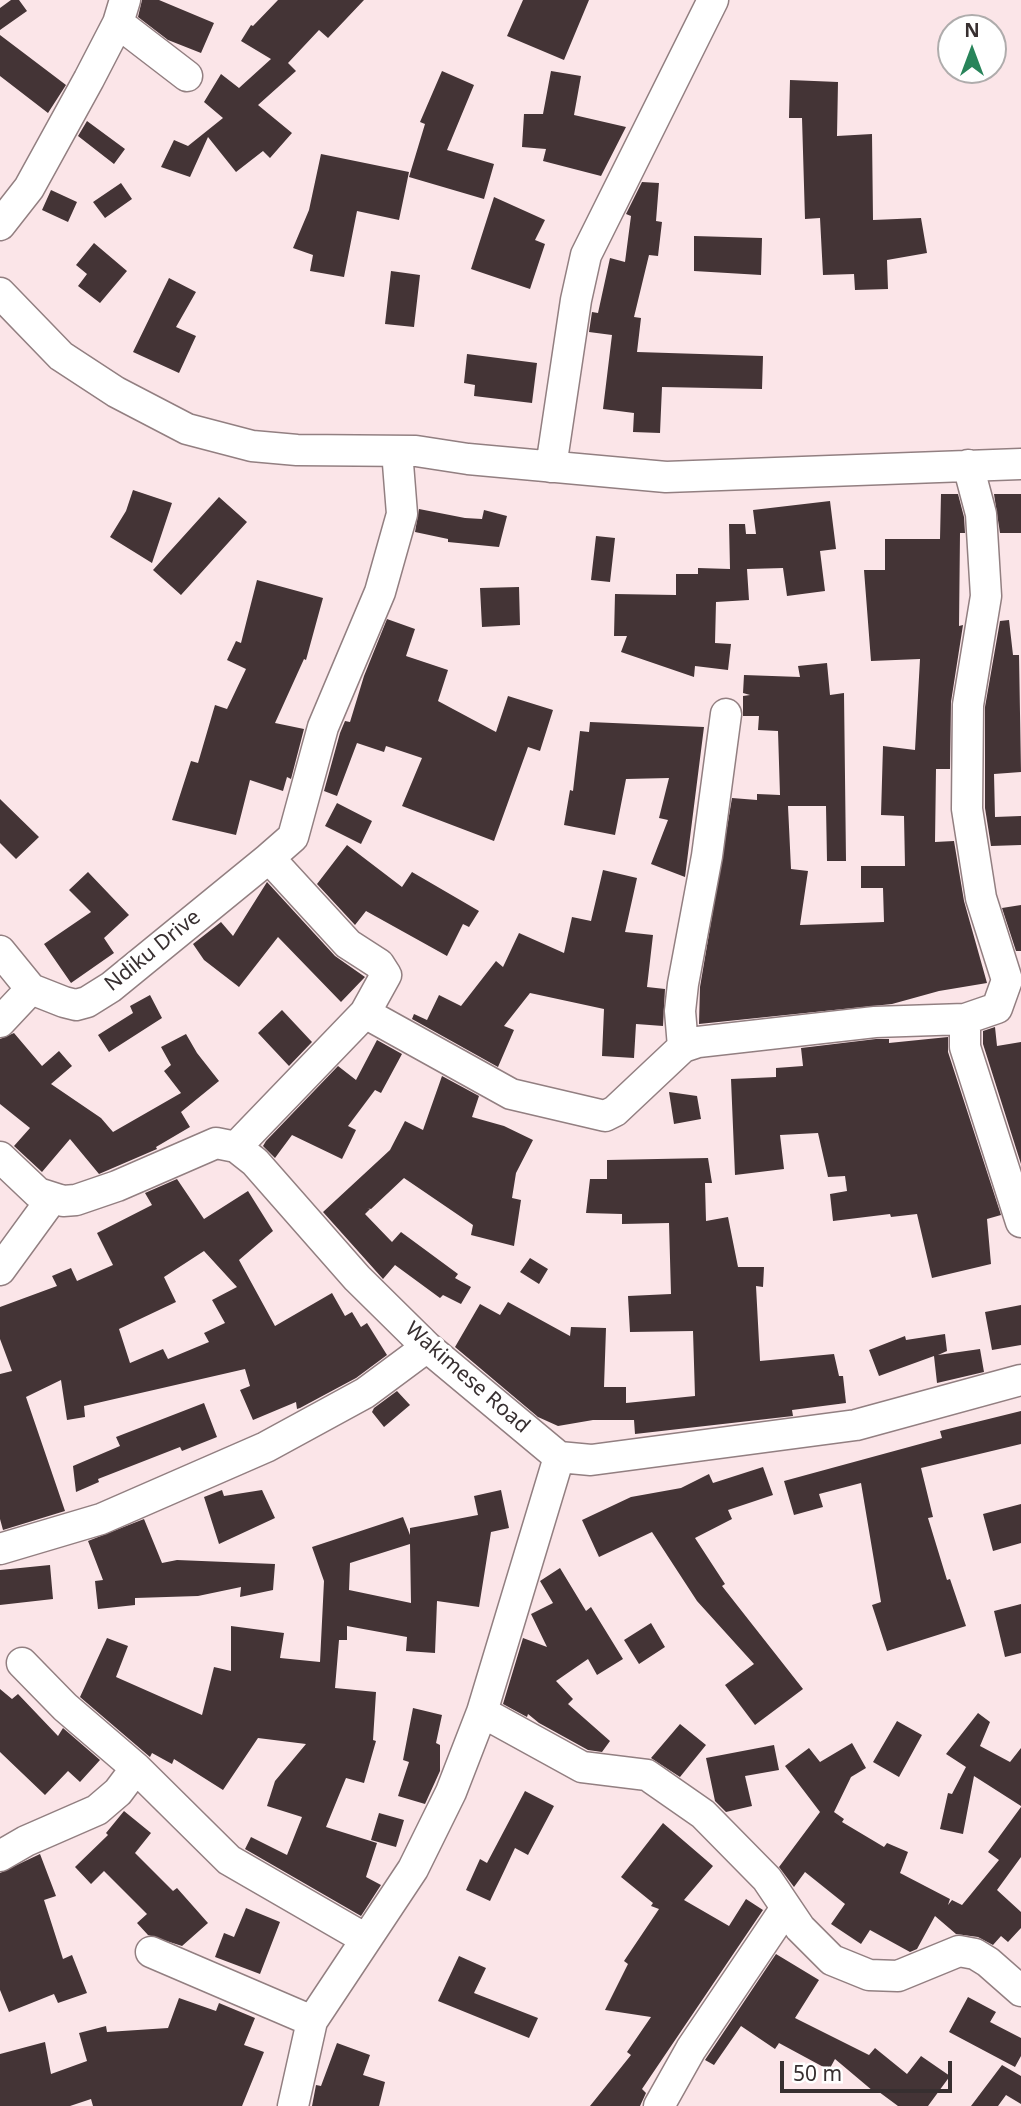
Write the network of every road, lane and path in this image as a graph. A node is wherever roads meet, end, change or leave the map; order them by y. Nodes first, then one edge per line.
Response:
1 (713, 0) edge
2 (121, 12) edge
3 (187, 76) dead end
4 (0, 225) edge
5 (0, 293) edge
6 (397, 451) junction
7 (1021, 464) edge
8 (968, 465) junction
9 (551, 467) junction
10 (726, 714) dead end
11 (269, 858) junction
12 (0, 951) edge
13 (31, 989) junction
14 (365, 1013) junction
15 (965, 1018) junction
16 (0, 1022) edge
17 (683, 1046) junction
18 (236, 1147) junction
19 (0, 1157) edge
20 (51, 1200) junction
21 (1021, 1222) edge
22 (0, 1270) edge
23 (427, 1347) junction
24 (1021, 1381) edge
25 (559, 1457) junction
26 (0, 1549) edge
27 (22, 1663) dead end
28 (482, 1712) junction
29 (136, 1768) junction
30 (0, 1856) edge
31 (786, 1908) junction
32 (364, 1938) junction
33 (151, 1952) dead end
34 (1021, 1991) edge
35 (312, 2021) junction
36 (293, 2106) edge
37 (659, 2106) edge

1 - 9 street
2 - 3 street
2 - 4 street
5 - 6 street
6 - 9 street
6 - 11 street
7 - 8 street
8 - 9 street
8 - 15 street
10 - 17 street
11 - 13 street, Ndiku Drive
11 - 14 street
12 - 13 street, Ndiku Drive
13 - 16 street
14 - 17 street
14 - 18 street
15 - 17 street
15 - 21 street
18 - 20 street
18 - 23 street, Wakimese Road
19 - 20 street
20 - 22 street
23 - 25 street, Wakimese Road
23 - 26 street
24 - 25 street
25 - 28 street
27 - 29 street
28 - 31 street
28 - 32 street
29 - 30 street
29 - 32 street
31 - 34 street
31 - 37 street
32 - 35 street
33 - 35 street
35 - 36 street

